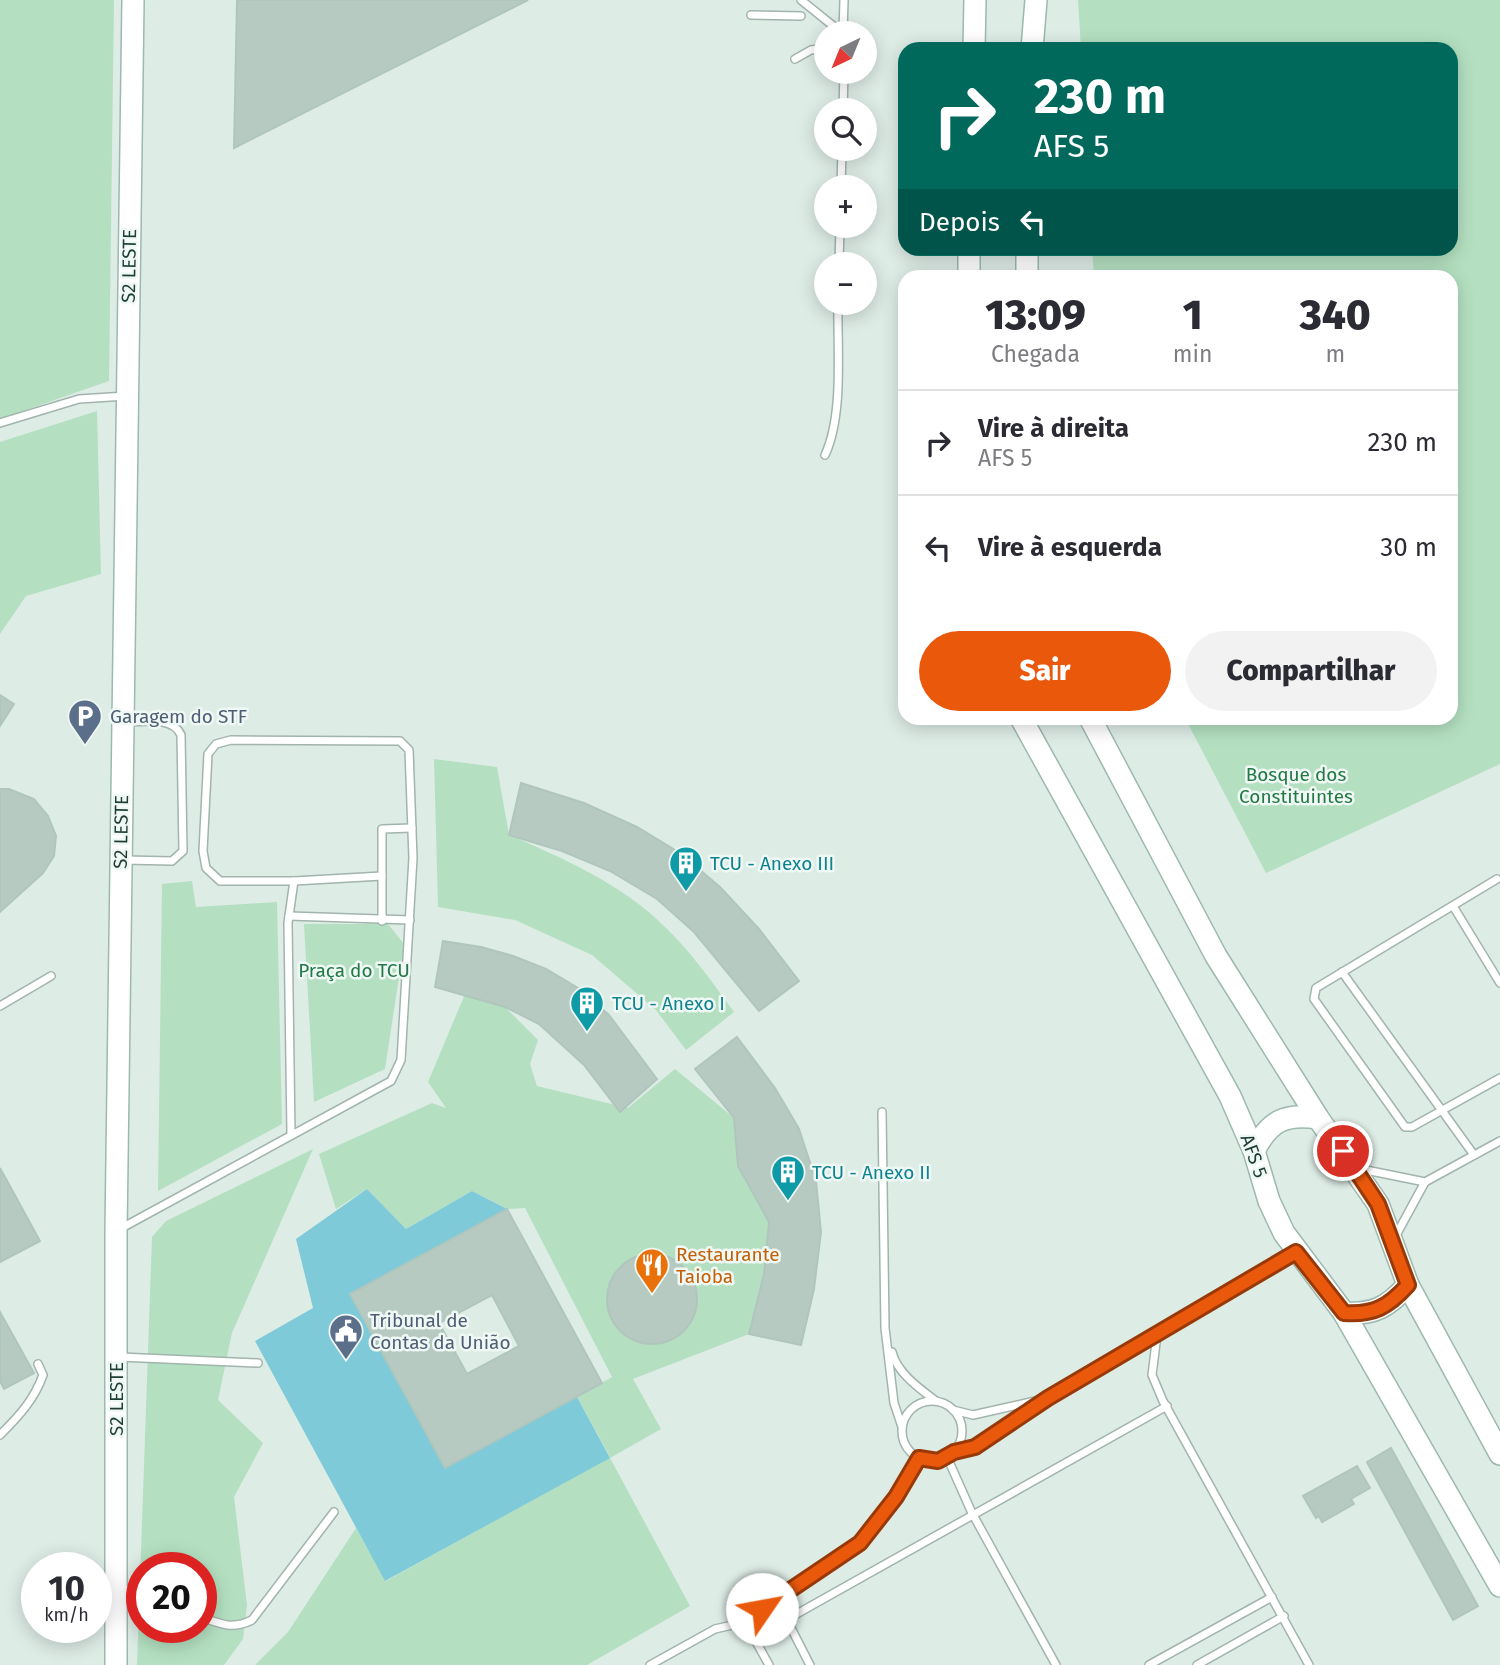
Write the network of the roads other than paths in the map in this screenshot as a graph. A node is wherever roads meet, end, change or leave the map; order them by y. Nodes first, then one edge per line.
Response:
1 (133, 0) edge
2 (801, 0) edge
3 (845, 0) edge
4 (975, 0) edge
5 (1036, 0) edge
6 (751, 15) dead end
7 (801, 16) dead end
8 (828, 21) edge
9 (844, 21) edge
10 (974, 42) edge
11 (1033, 42) edge
12 (814, 50) edge
13 (795, 60) dead end
14 (838, 315) edge
15 (127, 397) junction
16 (0, 423) edge
17 (825, 455) dead end
18 (122, 722) junction
19 (1025, 725) edge
20 (1094, 725) edge
21 (412, 828) junction
22 (120, 860) junction
23 (382, 876) junction
24 (1499, 880) edge
25 (294, 881) junction
26 (1453, 906) junction
27 (289, 916) junction
28 (410, 920) junction
29 (382, 921) junction
30 (1342, 972) junction
31 (51, 976) dead end
32 (1500, 983) edge
33 (0, 1006) edge
34 (1500, 1078) edge
35 (1443, 1108) junction
36 (882, 1112) dead end
37 (1318, 1118) junction
38 (291, 1134) junction
39 (1500, 1141) edge
40 (1254, 1151) junction
41 (1475, 1154) junction
42 (1355, 1168) junction
43 (1425, 1182) junction
44 (116, 1231) junction
45 (1392, 1242) junction
46 (1296, 1252) junction
47 (1408, 1285) junction
48 (1344, 1313) junction
49 (885, 1328) junction
50 (1157, 1335) junction
51 (116, 1356) junction
52 (258, 1363) dead end
53 (38, 1364) dead end
54 (1048, 1398) junction
55 (936, 1401) junction
56 (1167, 1406) junction
57 (952, 1409) junction
58 (902, 1427) junction
59 (0, 1434) edge
60 (954, 1452) junction
61 (1500, 1454) edge
62 (947, 1457) junction
63 (919, 1458) junction
64 (334, 1512) dead end
65 (972, 1513) junction
66 (116, 1586) junction
67 (1500, 1586) edge
68 (126, 1589) edge
69 (1272, 1597) junction
70 (1284, 1616) junction
71 (217, 1622) edge
72 (741, 1623) junction
73 (116, 1665) edge
74 (650, 1665) edge
75 (769, 1665) edge
76 (810, 1665) edge
77 (1056, 1665) edge
78 (1149, 1665) edge
79 (1197, 1665) edge
80 (1309, 1665) edge

1 - 15 main road, S2 LESTE
2 - 8 lane
3 - 9 lane
4 - 10 main road
5 - 11 main road
6 - 7 lane
12 - 13 lane
14 - 17 lane
15 - 16 lane
15 - 18 main road, S2 LESTE
18 - 22 main road, S2 LESTE
18 - 22 lane
19 - 40 main road, AFS 5
20 - 37 main road
21 - 23 lane
21 - 25 lane
21 - 28 lane
22 - 44 main road, S2 LESTE
23 - 25 lane
23 - 29 lane
24 - 26 lane
25 - 27 lane
26 - 30 lane
26 - 32 lane
27 - 29 lane
27 - 38 lane
28 - 29 lane
28 - 38 lane
30 - 35 lane
30 - 35 lane
31 - 33 lane
34 - 35 lane
35 - 41 lane
36 - 49 lane
37 - 40 main road
37 - 42 main road
38 - 44 lane
39 - 41 lane
40 - 46 main road, AFS 5
41 - 43 lane
42 - 43 lane
42 - 45 main road
43 - 45 lane
44 - 51 main road, S2 LESTE
45 - 47 main road
46 - 48 main road, AFS 5
46 - 50 lane
47 - 48 main road
47 - 61 main road
48 - 67 main road, AFS 5
49 - 55 lane
49 - 58 lane
50 - 54 lane
50 - 56 lane
51 - 52 lane
51 - 66 main road, S2 LESTE
53 - 59 lane
54 - 57 lane
54 - 60 lane
55 - 57 lane
55 - 58 lane
56 - 65 lane
56 - 69 lane
57 - 60 lane
58 - 63 lane
60 - 62 lane
62 - 63 lane
62 - 65 lane
63 - 72 lane
64 - 71 lane
65 - 76 lane
65 - 77 lane
66 - 68 lane
66 - 73 main road, S2 LESTE
69 - 70 lane
69 - 78 lane
70 - 79 lane
70 - 80 lane
72 - 74 lane
72 - 75 lane

